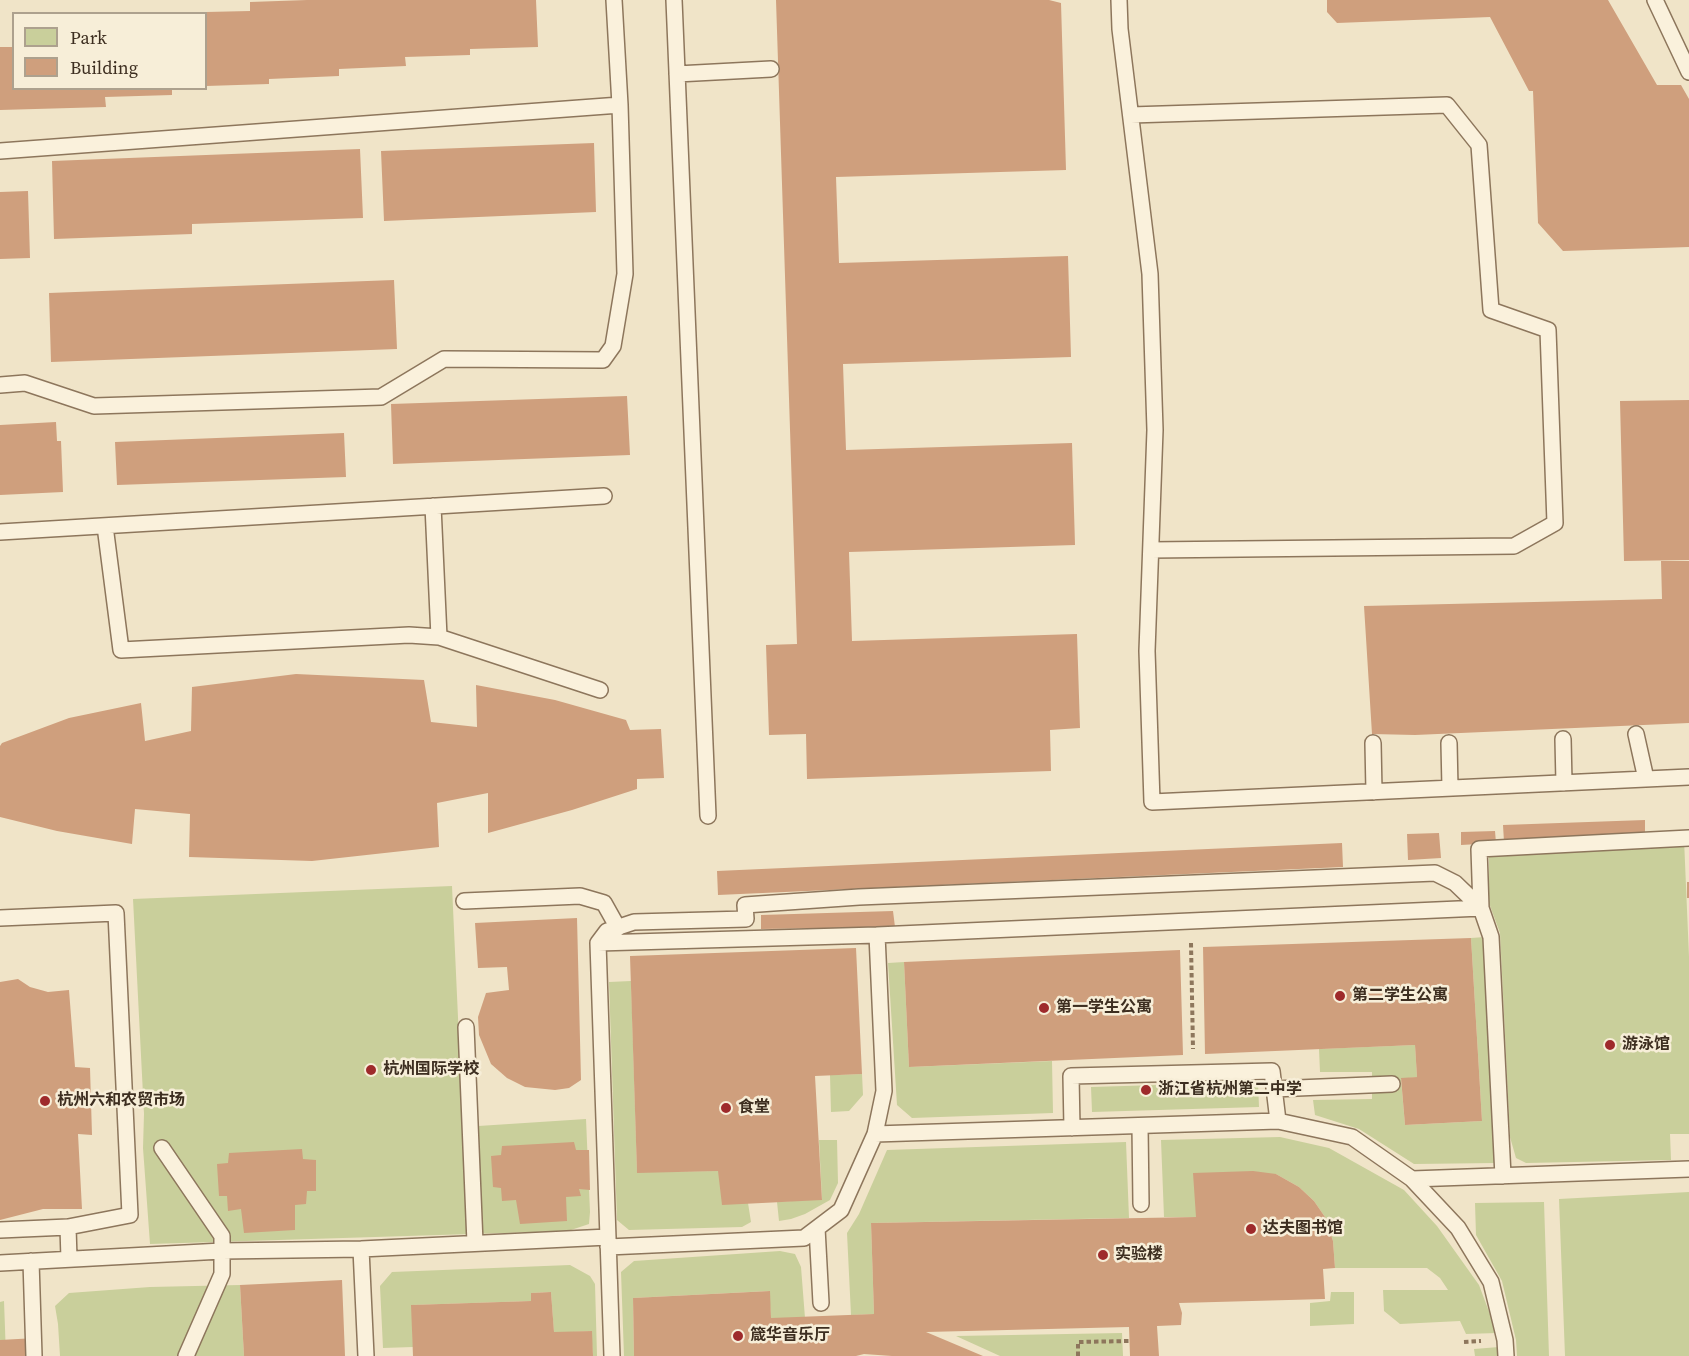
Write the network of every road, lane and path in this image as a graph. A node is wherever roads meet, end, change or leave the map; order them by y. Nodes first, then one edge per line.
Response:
1 (614, 0) edge
2 (674, 0) edge
3 (1119, 0) edge
4 (1655, 0) edge
5 (771, 69) dead end
6 (1689, 72) edge
7 (677, 74) junction
8 (620, 105) junction
9 (1131, 115) junction
10 (0, 151) edge
11 (0, 385) edge
12 (604, 496) dead end
13 (433, 507) junction
14 (105, 526) junction
15 (0, 532) edge
16 (1151, 550) junction
17 (439, 638) junction
18 (600, 690) dead end
19 (1636, 734) dead end
20 (1563, 739) dead end
21 (1373, 743) dead end
22 (1449, 743) dead end
23 (1689, 777) edge
24 (1646, 779) junction
25 (1564, 783) junction
26 (1450, 788) junction
27 (1374, 792) junction
28 (708, 816) dead end
29 (1689, 838) edge
30 (464, 900) dead end
31 (1481, 908) junction
32 (0, 918) edge
33 (1190, 921) junction
34 (618, 928) junction
35 (877, 935) junction
36 (597, 943) junction
37 (466, 1027) dead end
38 (1193, 1073) junction
39 (1392, 1084) dead end
40 (1274, 1089) junction
41 (1278, 1121) junction
42 (1140, 1126) junction
43 (1072, 1128) junction
44 (875, 1134) junction
45 (162, 1148) dead end
46 (1689, 1169) edge
47 (1503, 1176) junction
48 (1412, 1179) junction
49 (1141, 1204) dead end
50 (68, 1227) junction
51 (817, 1228) junction
52 (0, 1230) edge
53 (608, 1242) junction
54 (474, 1243) junction
55 (361, 1249) junction
56 (222, 1251) junction
57 (69, 1259) junction
58 (31, 1261) junction
59 (0, 1263) edge
60 (821, 1302) dead end
61 (1129, 1341) dead end
62 (34, 1356) edge
63 (186, 1356) edge
64 (366, 1356) edge
65 (612, 1356) edge
66 (1078, 1356) edge
67 (1506, 1356) edge

1 - 8 lane
2 - 7 lane
3 - 9 lane
4 - 6 lane
5 - 7 lane
7 - 28 lane
8 - 10 lane
8 - 11 lane
9 - 16 lane
9 - 16 lane
12 - 13 lane
13 - 14 lane
13 - 17 lane
14 - 15 lane
14 - 17 lane
16 - 27 lane
17 - 18 lane
19 - 24 lane
20 - 25 lane
21 - 27 lane
22 - 26 lane
23 - 24 lane
24 - 25 lane
25 - 26 lane
26 - 27 lane
29 - 31 lane
30 - 34 lane
31 - 33 lane
31 - 34 lane
31 - 47 lane
32 - 50 lane
33 - 35 lane
33 - 38 path
34 - 36 lane
35 - 36 lane
35 - 44 lane
36 - 53 lane
37 - 54 lane
38 - 40 lane
38 - 43 lane
39 - 40 lane
40 - 41 lane
41 - 42 lane
41 - 48 lane
42 - 43 lane
42 - 49 lane
43 - 44 lane
44 - 51 lane
45 - 56 lane
46 - 47 lane
47 - 48 lane
48 - 67 lane
50 - 52 lane
50 - 57 lane
51 - 53 lane
51 - 60 lane
53 - 54 lane
53 - 65 lane
54 - 55 lane
55 - 56 lane
55 - 64 lane
56 - 57 lane
56 - 63 lane
57 - 58 lane
58 - 59 lane
58 - 62 lane
61 - 66 path

